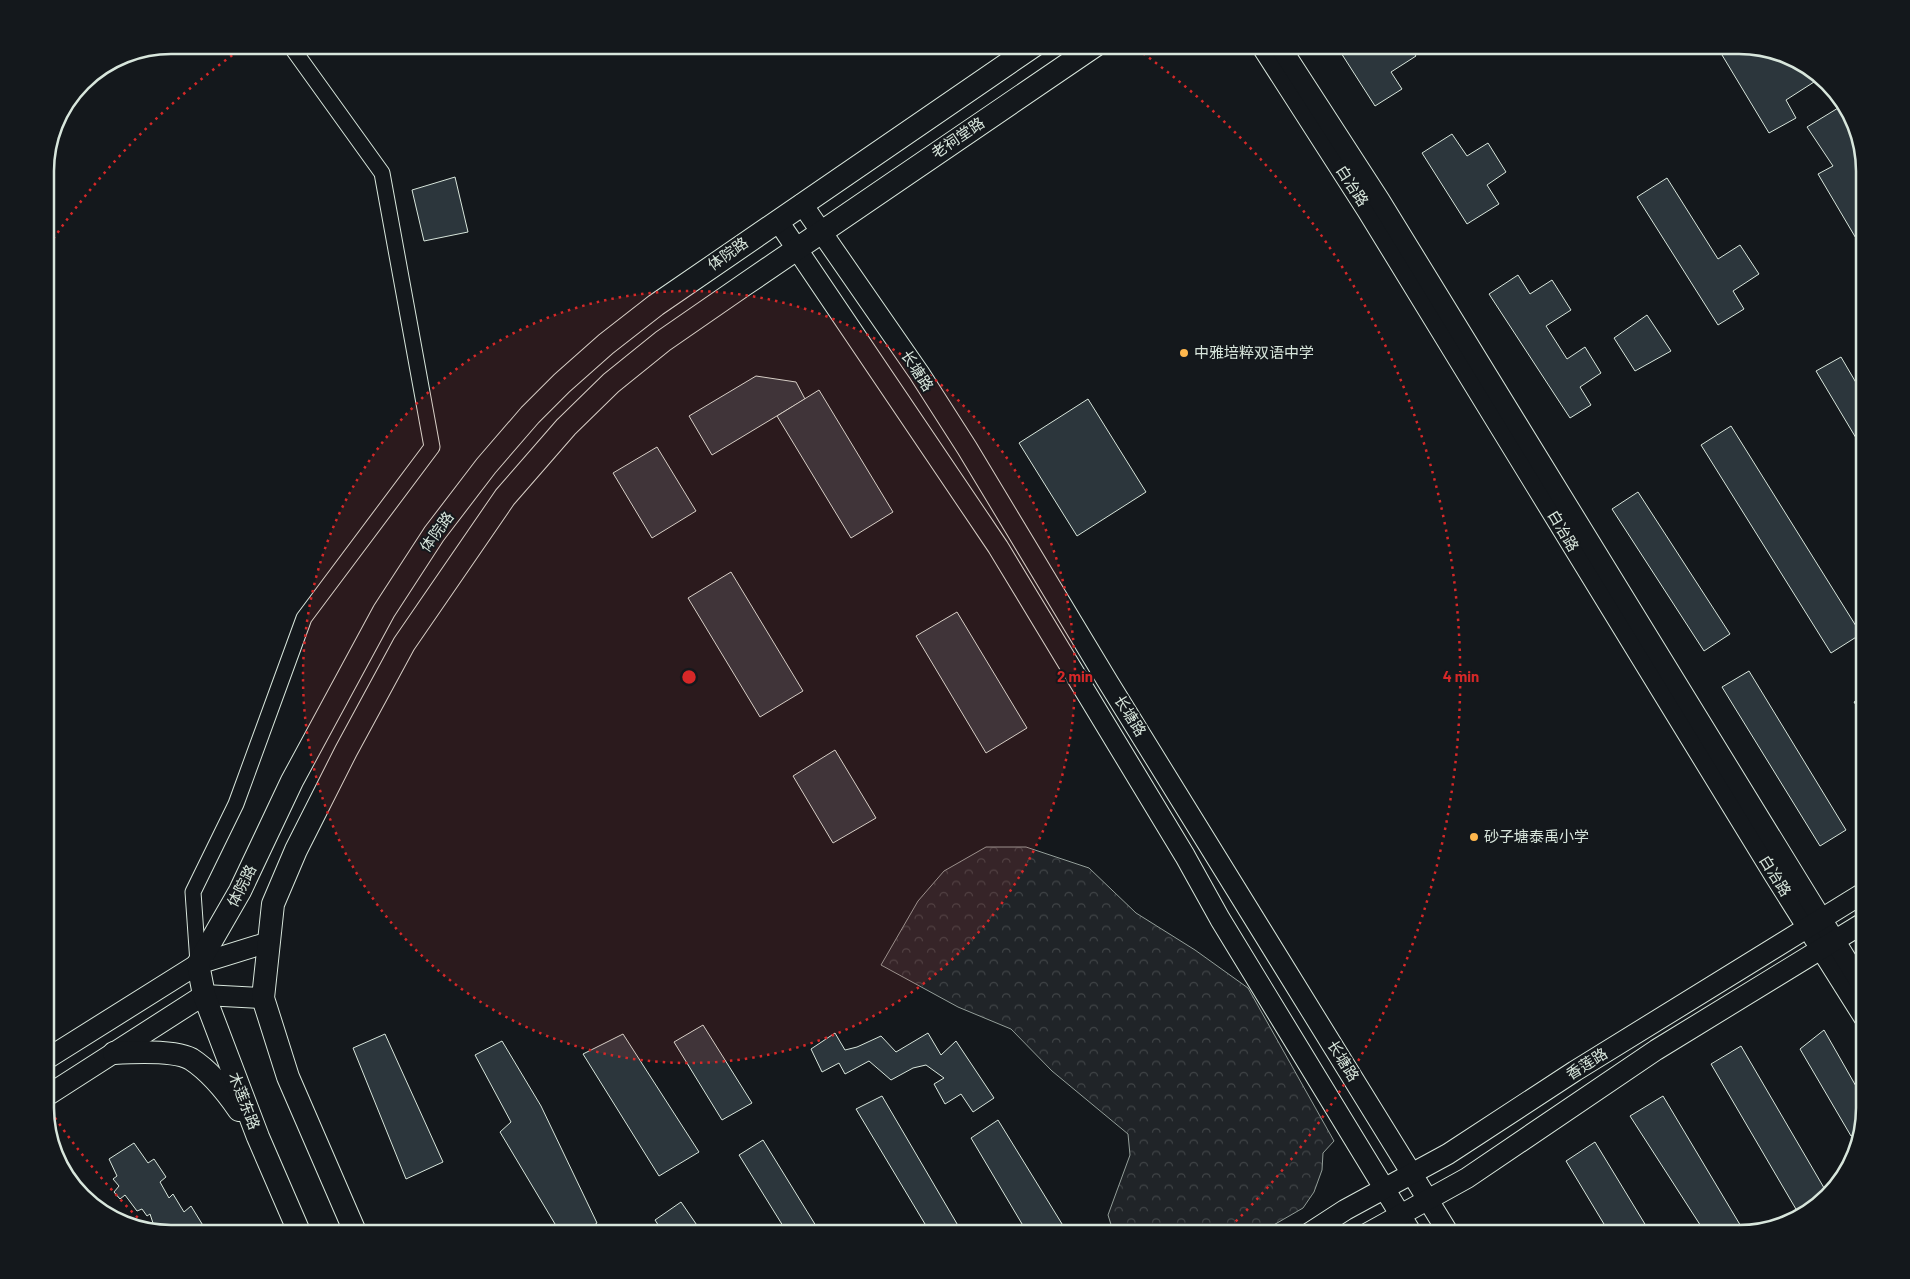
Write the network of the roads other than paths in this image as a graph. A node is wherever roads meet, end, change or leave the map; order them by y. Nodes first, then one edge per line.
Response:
1 (296, 54) edge
2 (1022, 54) edge
3 (1083, 54) edge
4 (1267, 54) edge
5 (1285, 54) edge
6 (802, 204) junction
7 (778, 220) junction
8 (822, 232) junction
9 (797, 249) junction
10 (1856, 897) edge
11 (1814, 923) junction
12 (1856, 928) edge
13 (269, 942) junction
14 (1828, 945) junction
15 (198, 964) junction
16 (1856, 979) edge
17 (204, 994) junction
18 (263, 998) junction
19 (1856, 1000) edge
20 (114, 1053) junction
21 (54, 1054) edge
22 (54, 1091) edge
23 (258, 1137) junction
24 (1412, 1173) junction
25 (1385, 1188) junction
26 (1428, 1199) junction
27 (1400, 1215) junction
28 (296, 1225) edge
29 (352, 1225) edge
30 (1322, 1225) edge
31 (1382, 1225) edge
32 (1406, 1225) edge
33 (1444, 1225) edge

1 - 15 street
2 - 6 main road
3 - 8 main road, 老祠堂路
4 - 11 main road, 白冶路
5 - 11 main road, 白冶路
6 - 7 main road, 体院路
6 - 8 main road, 长塘路
7 - 9 main road, 长塘路
7 - 15 main road, 体院路
8 - 9 main road
8 - 24 main road, 长塘路
9 - 13 main road
9 - 25 main road, 长塘路
10 - 11 main road, 香莲路
11 - 14 main road, 白冶路
11 - 24 main road, 香莲路
12 - 14 main road, 香莲路
13 - 15 main road, 体院路
13 - 18 main road
14 - 16 main road, 白冶路
14 - 19 main road, 白冶路
14 - 26 main road, 香莲路
15 - 17 main road, 木莲东路
15 - 21 main road, 体院路
17 - 18 main road
17 - 20 main road
17 - 23 main road, 木莲东路
18 - 29 main road
20 - 22 main road
20 - 23 main road
23 - 28 main road, 木莲东路
24 - 25 main road, 香莲路
24 - 26 main road, 长塘路
25 - 27 main road, 长塘路
25 - 30 main road, 香莲路
26 - 27 main road, 香莲路
26 - 33 main road, 长塘路
27 - 31 main road, 香莲路
27 - 32 main road, 长塘路

